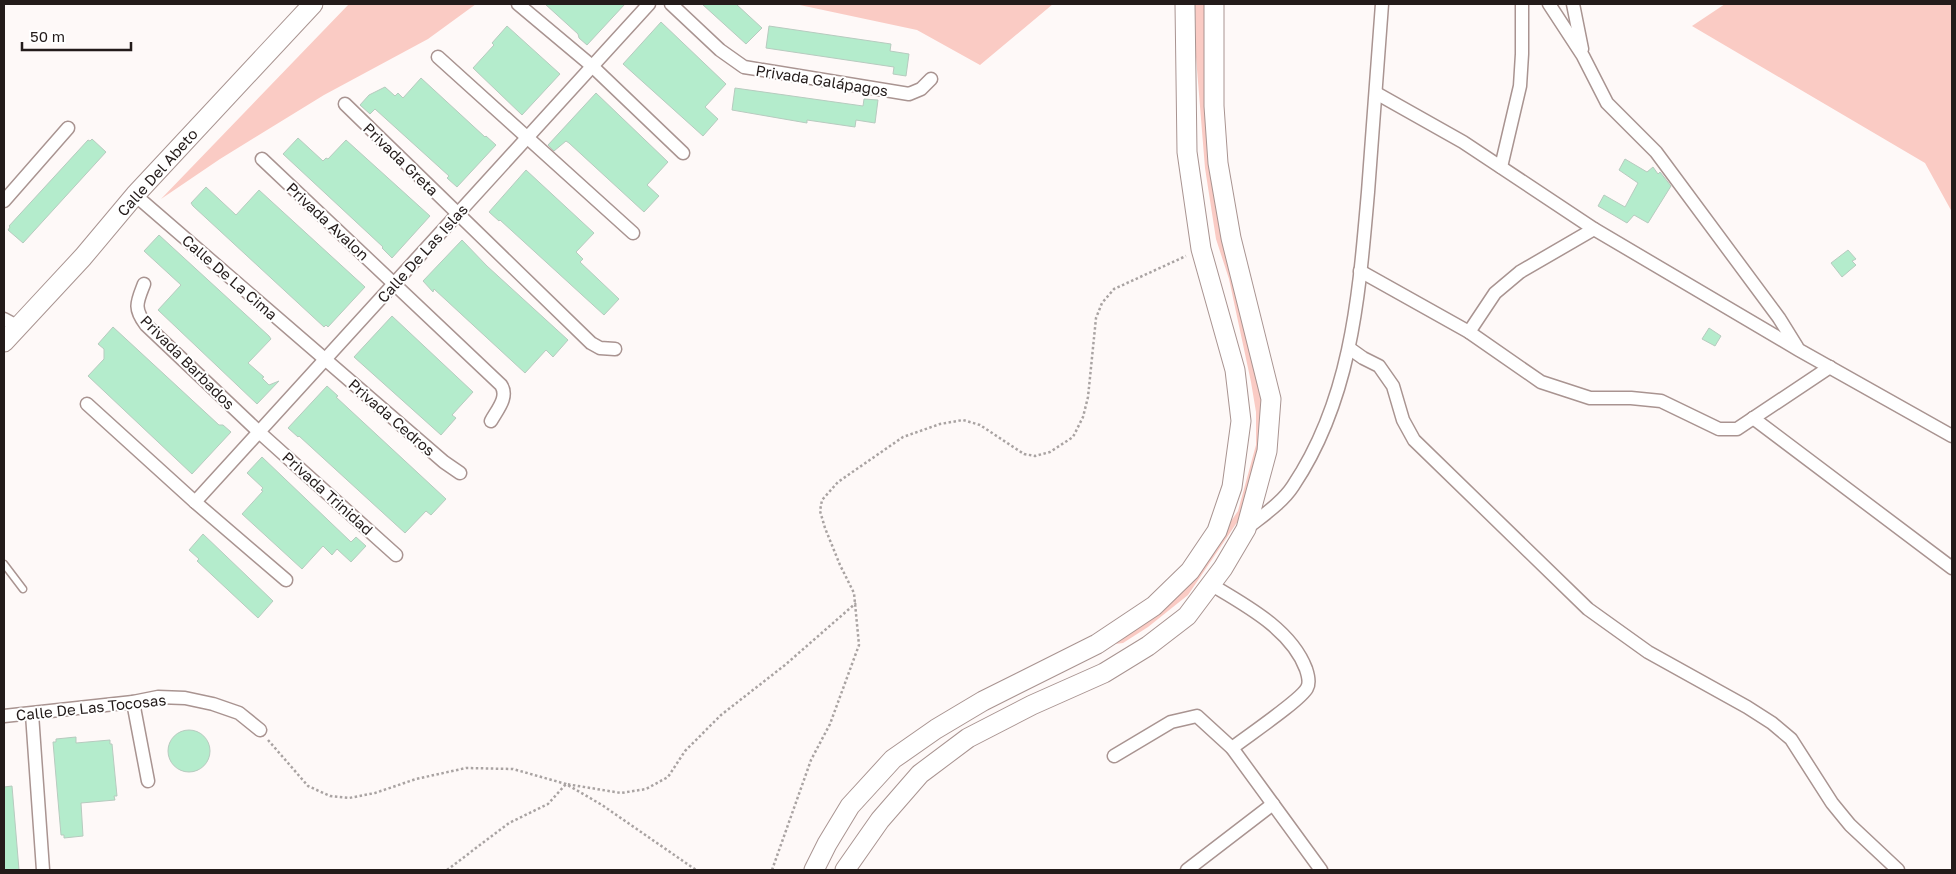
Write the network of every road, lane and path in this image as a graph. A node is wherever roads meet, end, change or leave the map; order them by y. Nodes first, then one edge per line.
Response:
1 (313, 4) edge
2 (518, 4) edge
3 (649, 4) edge
4 (671, 4) edge
5 (1185, 4) edge
6 (1214, 4) edge
7 (1382, 4) edge
8 (1522, 4) edge
9 (1550, 4) edge
10 (1573, 4) edge
11 (1583, 56) junction
12 (438, 57) dead end
13 (592, 66) junction
14 (931, 79) dead end
15 (1376, 93) junction
16 (345, 104) dead end
17 (68, 128) dead end
18 (526, 138) junction
19 (683, 154) dead end
20 (262, 159) dead end
21 (1501, 166) junction
22 (135, 195) junction
23 (4, 201) edge
24 (458, 214) junction
25 (1594, 229) junction
26 (633, 233) dead end
27 (1201, 249) junction
28 (1360, 271) junction
29 (144, 284) dead end
30 (394, 284) junction
31 (10, 323) edge
32 (1469, 332) junction
33 (4, 342) edge
34 (1350, 348) junction
35 (615, 349) dead end
36 (1799, 350) junction
37 (325, 359) junction
38 (1830, 367) junction
39 (87, 404) dead end
40 (1753, 418) junction
41 (490, 421) dead end
42 (259, 432) junction
43 (1952, 436) edge
44 (460, 473) dead end
45 (195, 502) junction
46 (1246, 528) junction
47 (396, 555) dead end
48 (4, 564) edge
49 (1952, 568) edge
50 (286, 580) dead end
51 (1210, 584) junction
52 (23, 589) dead end
53 (856, 603) junction
54 (1097, 644) junction
55 (1104, 673) junction
56 (133, 702) junction
57 (32, 714) junction
58 (4, 716) edge
59 (260, 730) joint
60 (1232, 748) junction
61 (1114, 756) dead end
62 (148, 781) dead end
63 (566, 784) junction
64 (1273, 804) junction
65 (43, 870) edge
66 (447, 870) edge
67 (696, 870) edge
68 (772, 870) edge
69 (814, 870) edge
70 (845, 870) edge
71 (1187, 870) edge
72 (1321, 870) edge
73 (1898, 870) edge

1 - 22 main road, Calle Del Abeto
2 - 13 street
3 - 13 street, Calle De Las Islas
4 - 14 street, Privada Galápagos
5 - 27 main road
6 - 46 main road
7 - 15 street
8 - 21 street
9 - 11 street
10 - 11 street
11 - 36 street
12 - 18 street
13 - 18 street, Calle De Las Islas
13 - 19 street
15 - 21 street
15 - 28 street
16 - 24 street, Privada Greta
17 - 23 street
18 - 24 street, Calle De Las Islas
18 - 26 street
20 - 30 street, Privada Avalon
21 - 25 street
22 - 31 main road, Calle Del Abeto
22 - 37 street, Calle De La Cima
24 - 30 street, Calle De Las Islas
24 - 35 street, Privada Greta
25 - 32 street
25 - 36 street
27 - 53 path
27 - 54 main road
28 - 32 street
28 - 34 street
29 - 42 street, Privada Barbados
30 - 37 street, Calle De Las Islas
30 - 41 street, Privada Avalon
31 - 33 main road, Calle Del Abeto
32 - 40 street
34 - 46 street
34 - 73 street
36 - 38 street
37 - 42 street, Calle De Las Islas
37 - 44 street, Privada Cedros
38 - 40 street
38 - 43 street
39 - 45 street
40 - 49 street
42 - 45 street, Calle De Las Islas
42 - 47 street, Privada Trinidad
45 - 50 street
46 - 51 main road
48 - 52 lane
51 - 55 main road
51 - 60 street
53 - 63 path
53 - 68 path
54 - 55 main road
54 - 69 main road
55 - 70 main road
56 - 57 street, Calle De Las Tocosas
56 - 59 street, Calle De Las Tocosas
56 - 62 street
57 - 58 street, Calle De Las Tocosas
57 - 65 street
59 - 63 path
60 - 61 street
60 - 64 street
63 - 66 path
63 - 67 path
64 - 71 street
64 - 72 street

